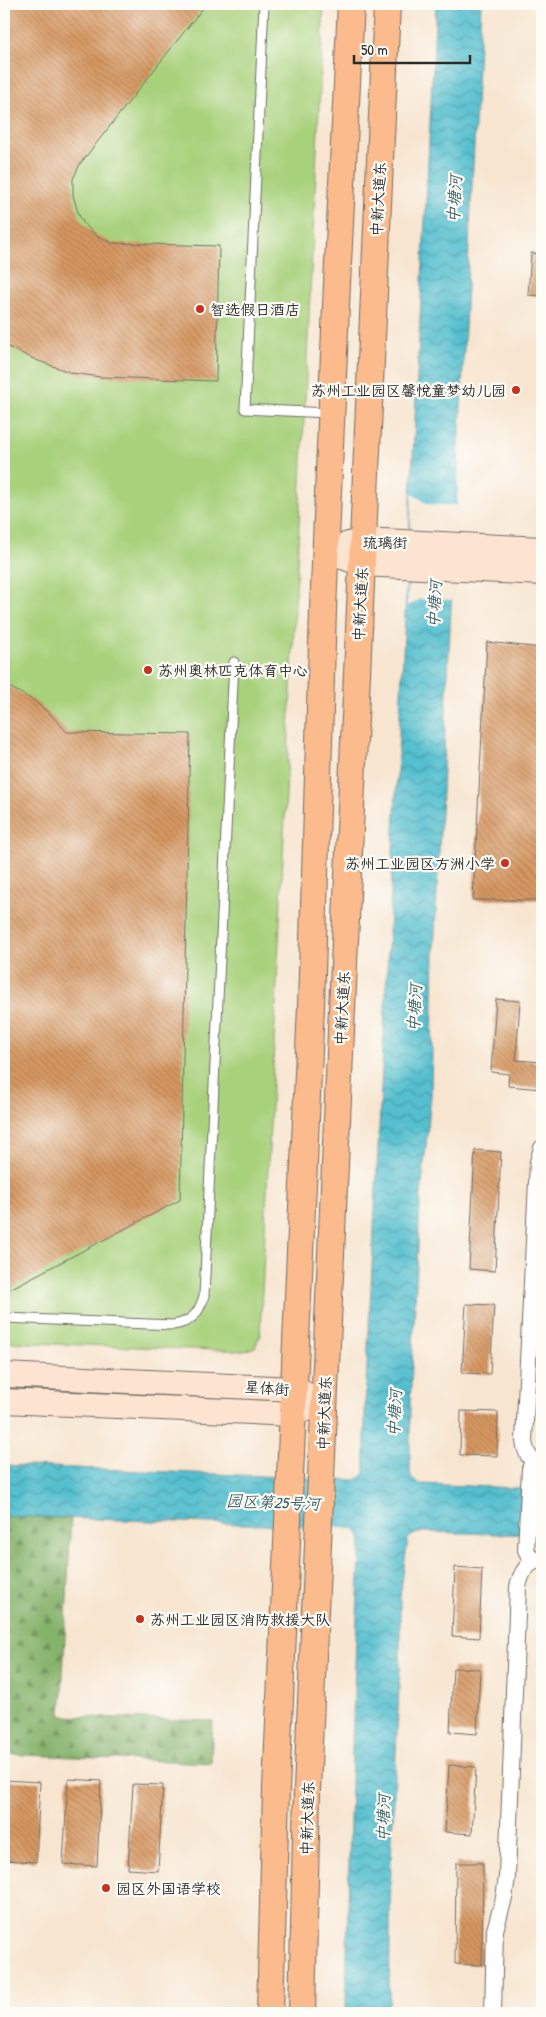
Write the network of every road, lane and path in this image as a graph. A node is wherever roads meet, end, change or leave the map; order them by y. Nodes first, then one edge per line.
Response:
1 (264, 4) edge
2 (351, 4) edge
3 (387, 4) edge
4 (332, 414) junction
5 (542, 549) edge
6 (326, 550) junction
7 (362, 552) junction
8 (542, 573) edge
9 (234, 662) dead end
10 (542, 1148) edge
11 (4, 1318) edge
12 (4, 1375) edge
13 (4, 1401) edge
14 (293, 1401) junction
15 (325, 1403) junction
16 (538, 1461) edge
17 (538, 1561) edge
18 (270, 2013) edge
19 (302, 2013) edge
20 (493, 2013) edge

1 - 4 lane
2 - 4 main road, 中新大道东
3 - 7 main road, 中新大道东
4 - 6 main road, 中新大道东
5 - 7 street, 琉璃街
6 - 7 street, 琉璃街
6 - 14 main road, 中新大道东
7 - 8 street, 琉璃街
7 - 15 main road, 中新大道东
9 - 11 lane
10 - 16 street
12 - 14 street, 星体街
13 - 14 street, 星体街
14 - 15 street, 星体街
14 - 18 main road, 中新大道东
15 - 19 main road, 中新大道东
16 - 17 street
17 - 20 street

